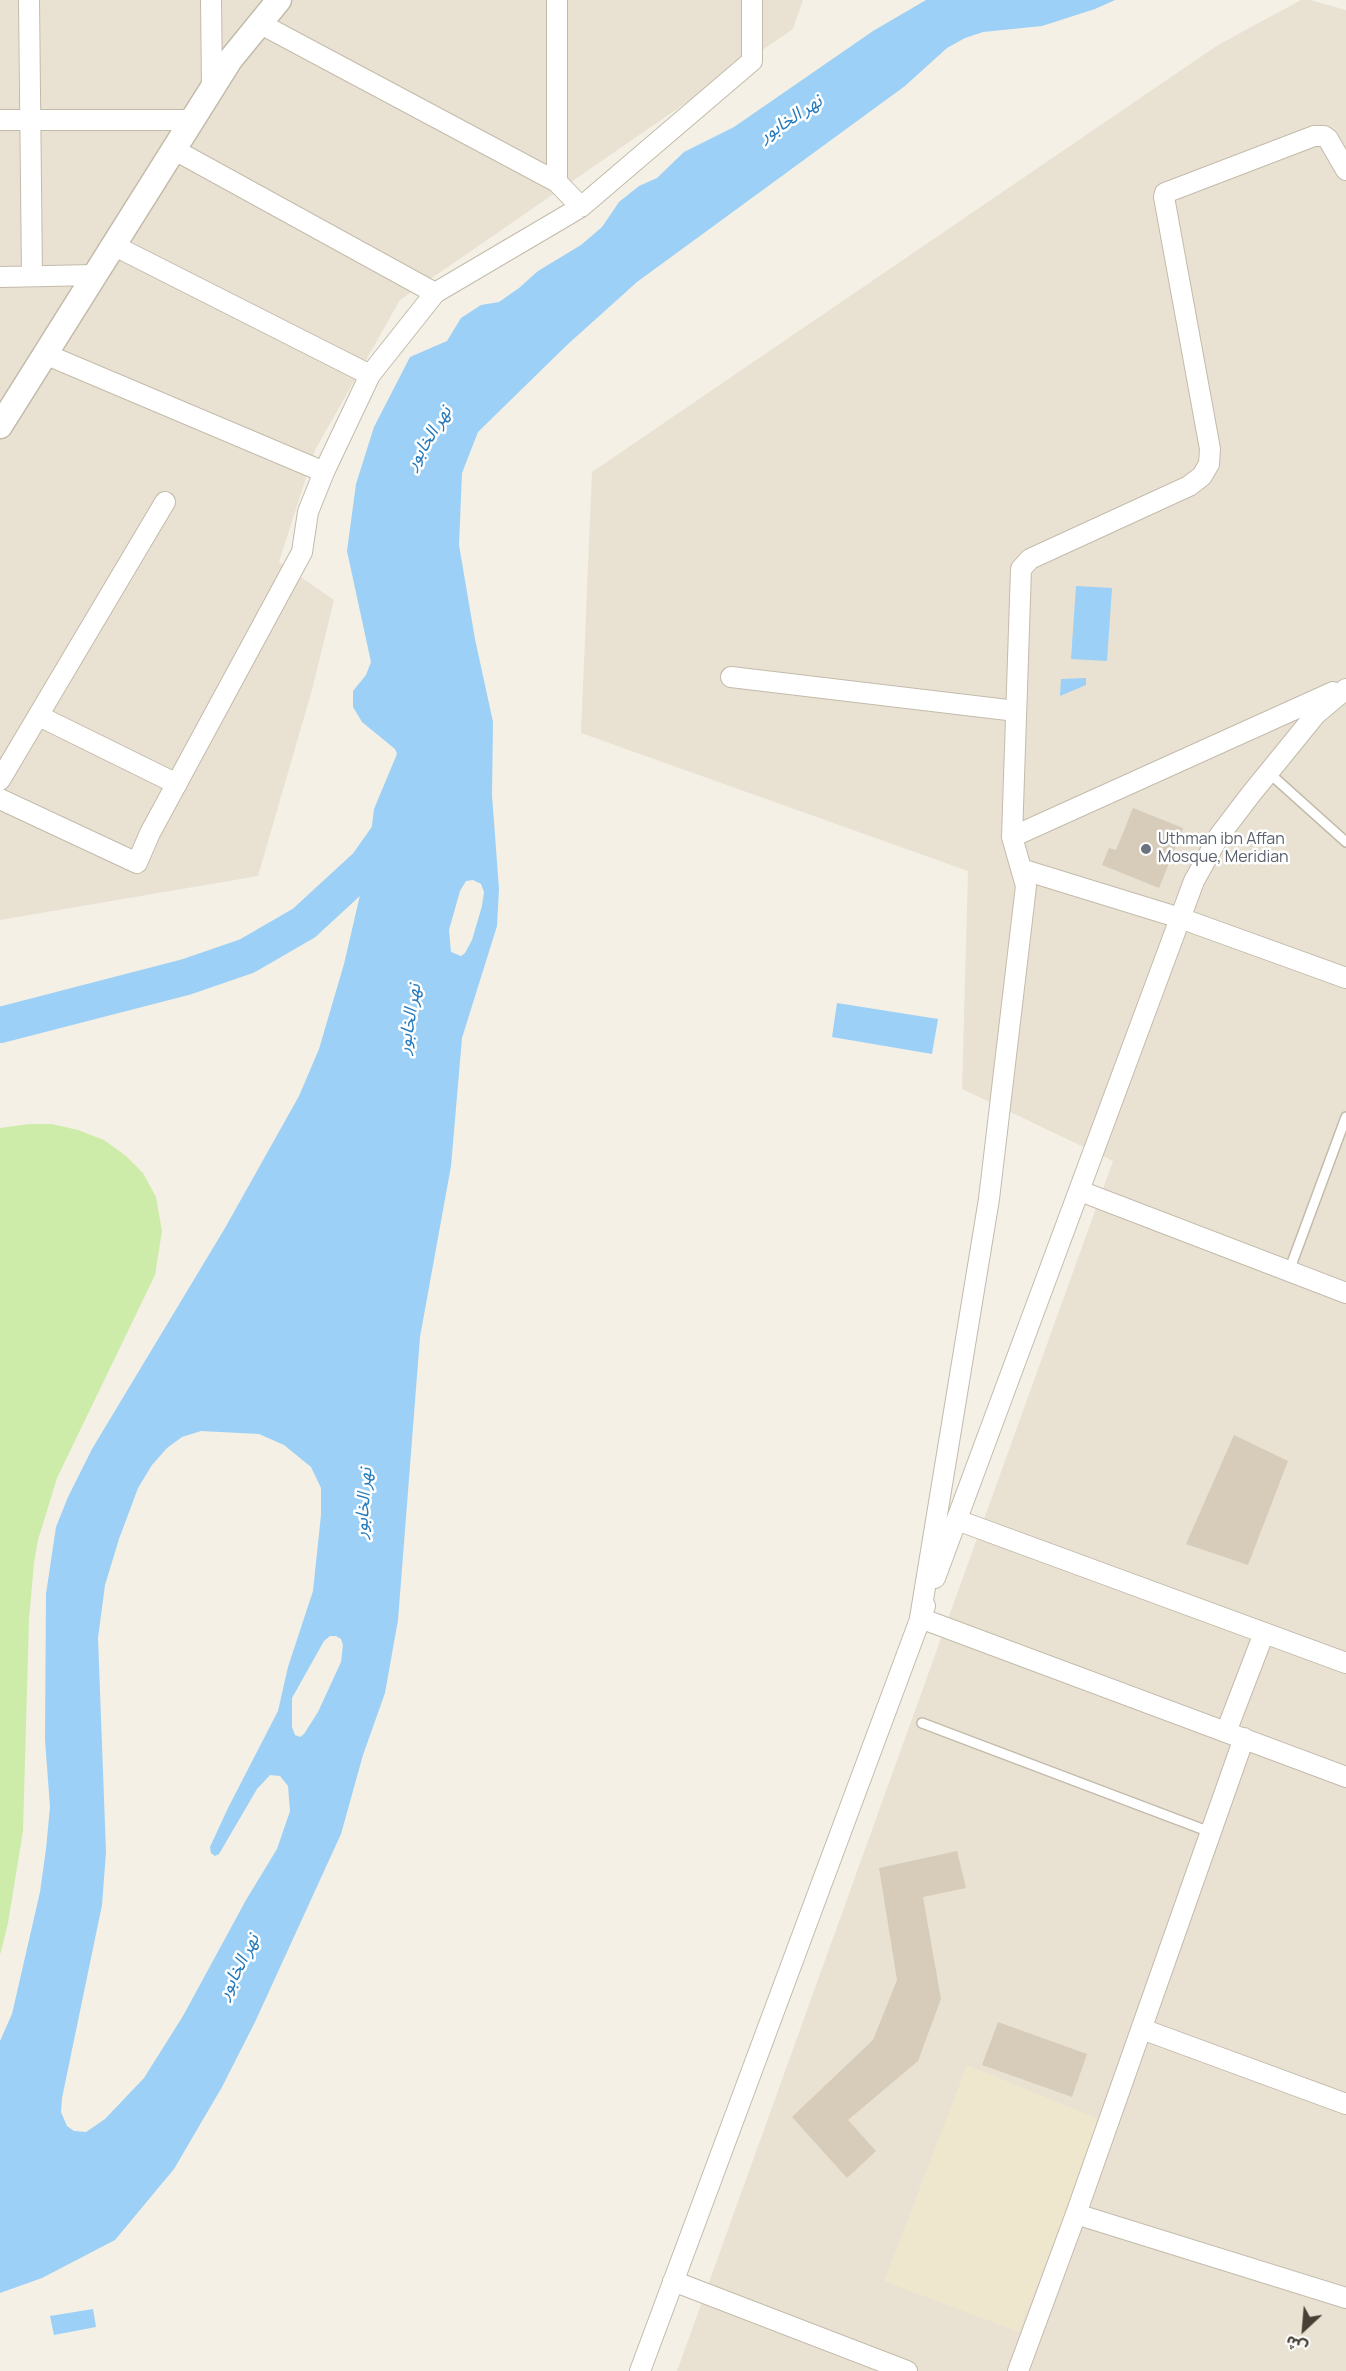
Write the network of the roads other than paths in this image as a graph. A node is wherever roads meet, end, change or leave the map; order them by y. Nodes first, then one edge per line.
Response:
1 (28, 0) edge
2 (211, 0) edge
3 (279, 0) edge
4 (557, 0) edge
5 (752, 0) edge
6 (259, 23) junction
7 (212, 87) junction
8 (0, 120) edge
9 (30, 120) junction
10 (191, 120) junction
11 (173, 149) junction
12 (1346, 170) edge
13 (557, 182) junction
14 (581, 207) junction
15 (113, 245) junction
16 (32, 276) junction
17 (95, 276) junction
18 (0, 277) edge
19 (435, 293) junction
20 (45, 354) junction
21 (370, 375) junction
22 (0, 426) edge
23 (324, 472) junction
24 (165, 502) dead end
25 (731, 677) dead end
26 (1346, 688) edge
27 (1017, 711) junction
28 (39, 716) junction
29 (1268, 772) junction
30 (0, 780) edge
31 (177, 783) junction
32 (0, 799) edge
33 (1012, 837) junction
34 (1346, 842) edge
35 (1021, 869) junction
36 (1180, 918) junction
37 (1346, 978) edge
38 (1346, 1117) edge
39 (1080, 1191) junction
40 (1289, 1271) junction
41 (1346, 1293) edge
42 (957, 1520) junction
43 (920, 1618) junction
44 (1264, 1633) junction
45 (1346, 1663) edge
46 (922, 1723) dead end
47 (1226, 1732) junction
48 (1244, 1738) junction
49 (1346, 1777) edge
50 (1210, 1832) junction
51 (1142, 2029) junction
52 (1346, 2102) edge
53 (1076, 2214) junction
54 (673, 2282) junction
55 (1346, 2298) edge
56 (640, 2371) edge
57 (907, 2371) edge
58 (1018, 2371) edge

1 - 9 street
2 - 7 street
3 - 6 street
4 - 13 street
5 - 14 street
6 - 7 street
6 - 13 street
7 - 10 street
8 - 9 street
9 - 10 street
9 - 16 street
10 - 11 street
11 - 15 street
11 - 19 street
12 - 27 street
13 - 14 street
14 - 19 street
15 - 17 street
15 - 21 street
16 - 17 street
16 - 18 street
17 - 20 street
19 - 21 street
20 - 22 street
20 - 23 street
21 - 23 street
23 - 31 street
24 - 28 street
25 - 27 street
26 - 29 street
26 - 33 street
27 - 33 street
28 - 30 street
28 - 31 street
29 - 34 lane
29 - 36 street
31 - 32 street
33 - 35 street
35 - 36 street
35 - 43 street
36 - 37 street
36 - 39 street
38 - 40 lane
39 - 40 street
39 - 42 street
40 - 41 street
42 - 43 street
42 - 44 street
43 - 47 street
43 - 54 street
44 - 45 street
44 - 47 street
46 - 50 lane
47 - 48 street
48 - 49 street
48 - 50 street
50 - 51 street
51 - 52 street
51 - 53 street
53 - 55 street
53 - 58 street
54 - 56 street
54 - 57 street

